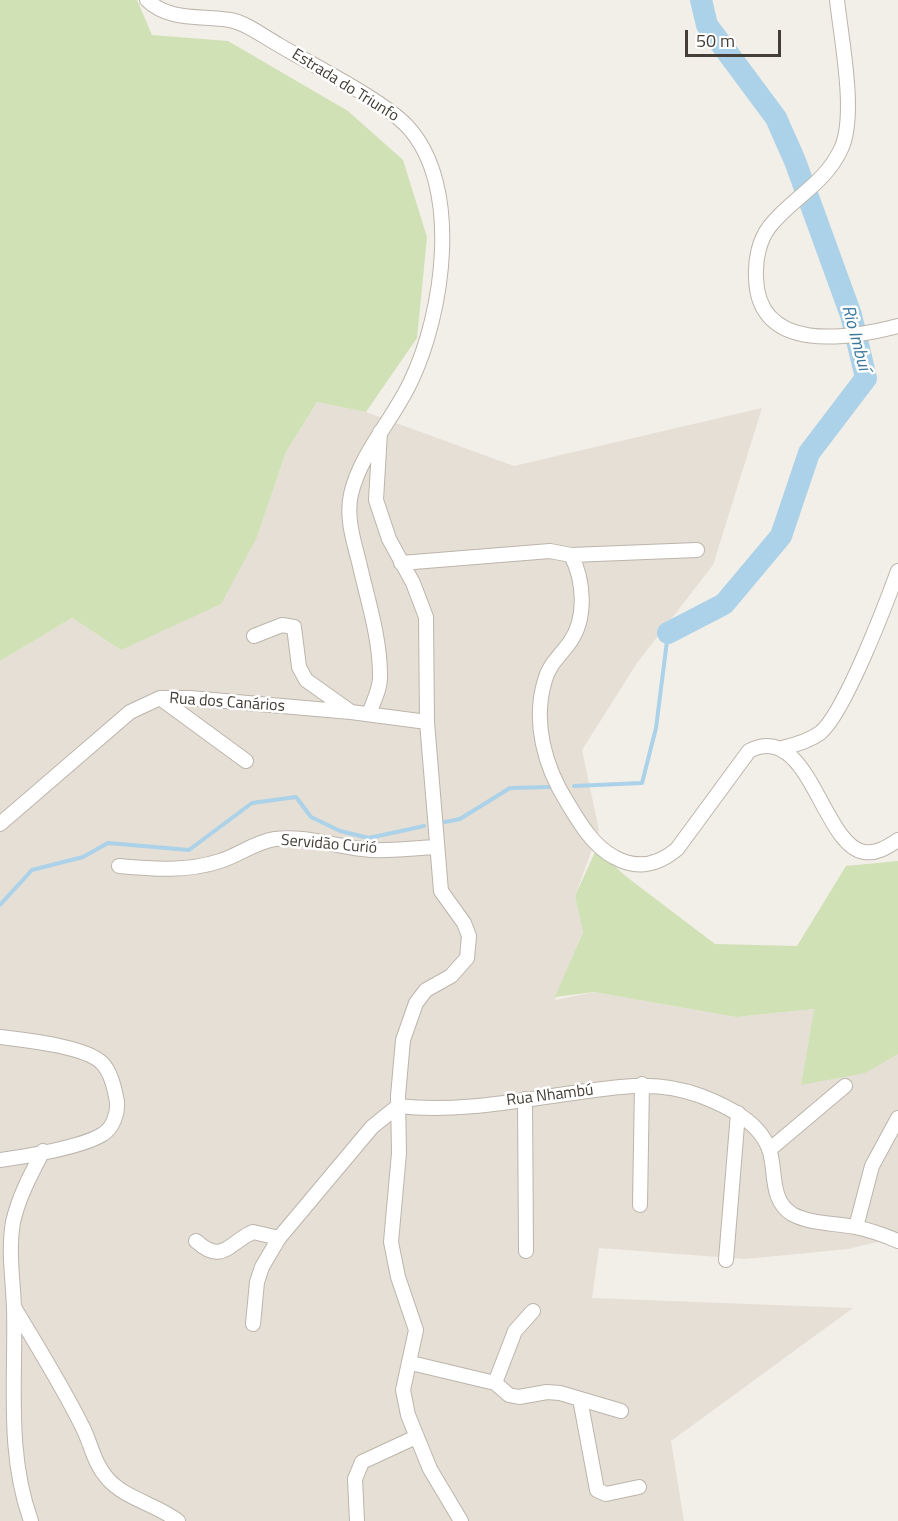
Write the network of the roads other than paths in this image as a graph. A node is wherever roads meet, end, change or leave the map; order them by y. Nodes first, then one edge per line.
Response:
1 (147, 0) edge
2 (837, 0) edge
3 (898, 326) edge
4 (381, 432) junction
5 (697, 550) dead end
6 (571, 555) junction
7 (401, 562) junction
8 (898, 571) edge
9 (254, 636) dead end
10 (160, 698) junction
11 (351, 712) junction
12 (369, 714) junction
13 (427, 722) junction
14 (782, 748) junction
15 (246, 761) dead end
16 (0, 824) edge
17 (898, 840) edge
18 (436, 847) junction
19 (119, 866) dead end
20 (0, 1037) edge
21 (642, 1084) junction
22 (844, 1086) dead end
23 (525, 1099) junction
24 (398, 1106) junction
25 (738, 1113) junction
26 (898, 1118) edge
27 (43, 1150) junction
28 (769, 1150) junction
29 (0, 1160) edge
30 (640, 1205) dead end
31 (856, 1227) junction
32 (279, 1238) junction
33 (196, 1240) dead end
34 (898, 1241) edge
35 (526, 1251) dead end
36 (726, 1260) dead end
37 (14, 1307) junction
38 (533, 1311) dead end
39 (253, 1324) dead end
40 (411, 1364) junction
41 (495, 1383) junction
42 (580, 1400) junction
43 (621, 1411) dead end
44 (416, 1437) junction
45 (639, 1487) dead end
46 (31, 1521) edge
47 (178, 1521) edge
48 (357, 1521) edge
49 (461, 1521) edge

1 - 4 street, Estrada do Triunfo
2 - 3 street
4 - 7 street
4 - 12 street, Estrada do Triunfo
5 - 6 street
6 - 7 street
6 - 14 street
7 - 13 street
8 - 14 street
9 - 11 street
10 - 11 street, Rua dos Canários
10 - 15 street
10 - 16 street, Rua dos Canários
11 - 12 street, Rua dos Canários
12 - 13 street, Rua dos Canários
13 - 18 street
14 - 17 street
18 - 19 street, Servidão Curió
18 - 24 street
20 - 27 street
21 - 23 street, Rua Nhambú
21 - 25 street, Rua Nhambú
21 - 30 street
22 - 28 street
23 - 24 street, Rua Nhambú
23 - 35 street
24 - 32 street
24 - 40 street
25 - 28 street, Rua Nhambú
25 - 36 street
26 - 31 street
27 - 29 street
27 - 37 street
28 - 31 street, Rua Nhambú
31 - 34 street, Rua Nhambú
32 - 33 street
32 - 39 street
37 - 46 street
37 - 47 street
38 - 41 street
40 - 41 street
40 - 44 street
41 - 42 street
42 - 43 street
42 - 45 street
44 - 48 street
44 - 49 street

